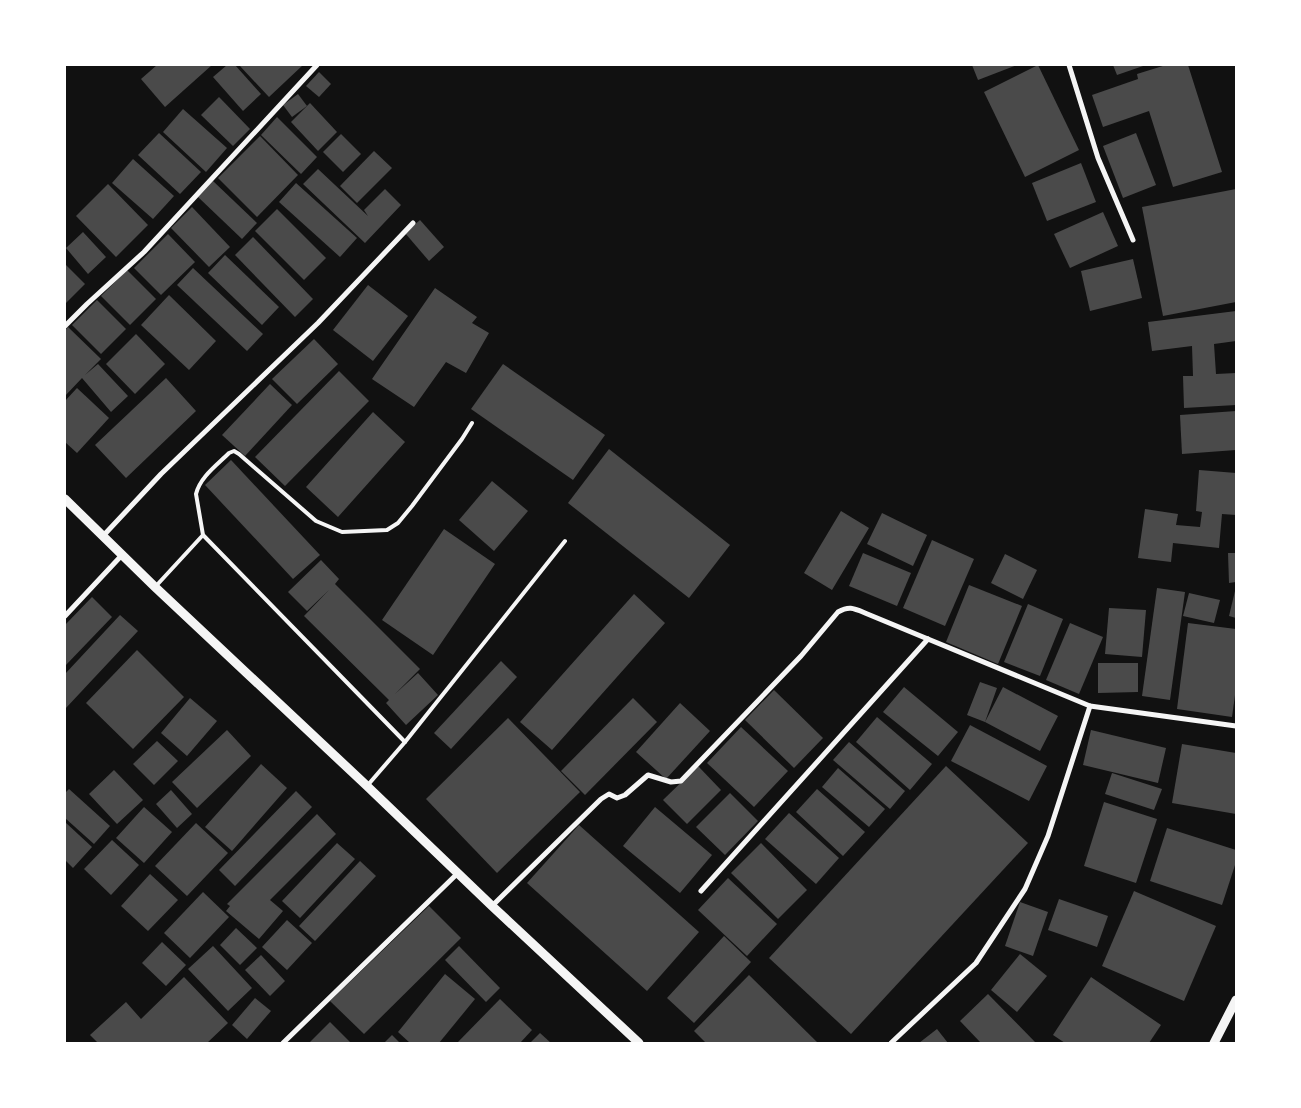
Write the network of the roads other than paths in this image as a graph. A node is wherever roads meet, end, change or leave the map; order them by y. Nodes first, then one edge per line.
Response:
1 (317, 65) edge
2 (1069, 65) edge
3 (413, 223) dead end
4 (1133, 240) dead end
5 (65, 326) edge
6 (472, 423) dead end
7 (65, 499) edge
8 (204, 535) junction
9 (103, 536) junction
10 (565, 541) dead end
11 (122, 555) junction
12 (155, 587) junction
13 (65, 616) edge
14 (928, 639) junction
15 (1090, 706) junction
16 (1236, 726) edge
17 (405, 742) junction
18 (367, 786) junction
19 (458, 873) junction
20 (701, 891) dead end
21 (492, 906) junction
22 (1236, 1000) edge
23 (283, 1043) edge
24 (639, 1043) edge
25 (892, 1043) edge
26 (1214, 1043) edge

1 - 5 street
2 - 4 street
3 - 9 street
6 - 8 lane
7 - 9 street
8 - 12 lane
8 - 17 lane
9 - 11 street
10 - 17 lane
11 - 12 street
11 - 13 street
12 - 18 street
14 - 15 street
14 - 20 street
14 - 21 street
15 - 16 street
15 - 25 street
17 - 18 lane
18 - 19 street
19 - 21 street
19 - 23 street
21 - 24 street
22 - 26 street

